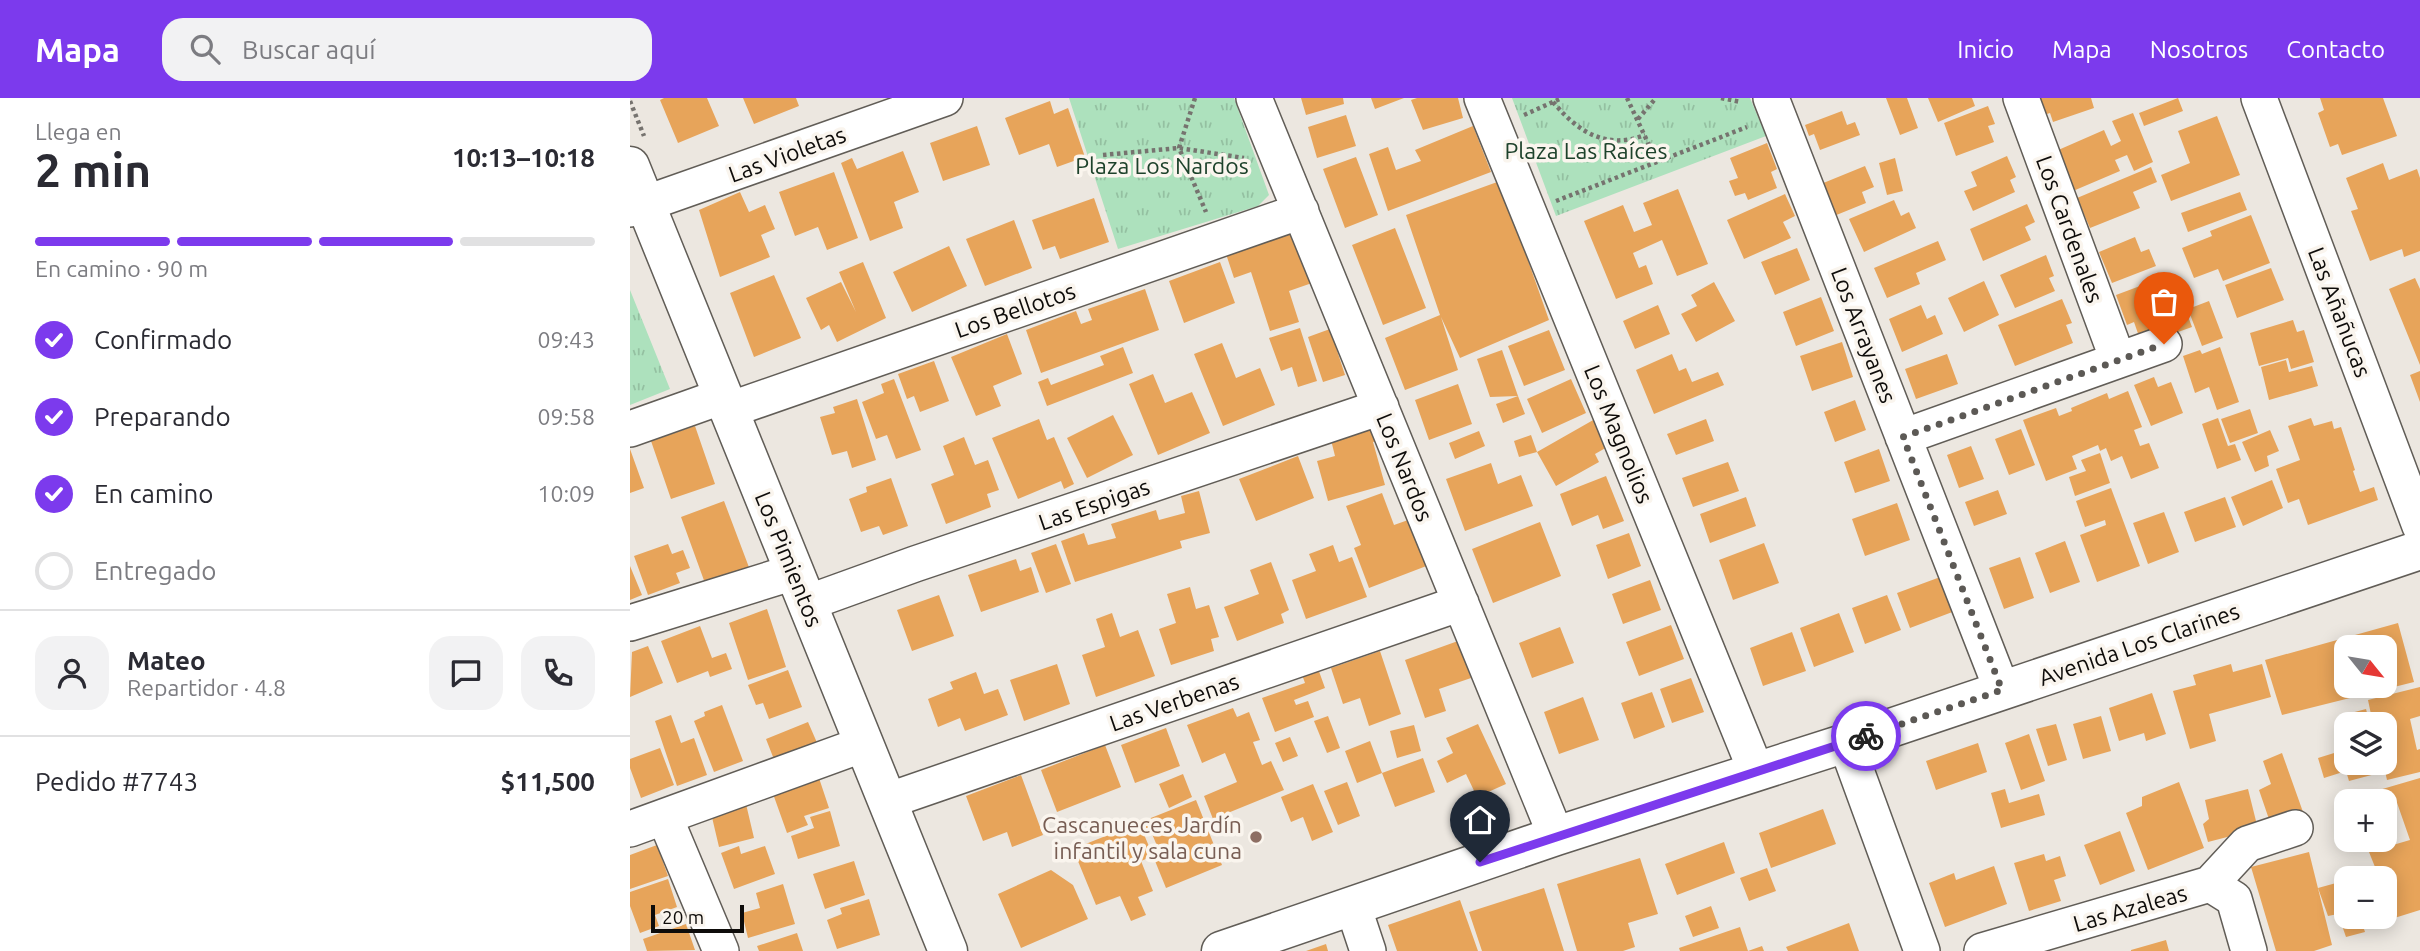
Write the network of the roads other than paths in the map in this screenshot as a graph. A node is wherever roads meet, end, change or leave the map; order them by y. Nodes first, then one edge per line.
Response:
1 (944, 98) edge
2 (1254, 98) edge
3 (2021, 98) edge
4 (2259, 98) edge
5 (1774, 107) edge
6 (1488, 113) edge
7 (630, 166) edge
8 (638, 206) edge
9 (1301, 211) junction
10 (2164, 344) dead end
11 (2118, 360) junction
12 (726, 403) junction
13 (1381, 408) junction
14 (630, 429) edge
15 (1903, 437) junction
16 (2420, 526) edge
17 (2420, 550) edge
18 (800, 587) junction
19 (1461, 603) junction
20 (630, 623) edge
21 (2002, 690) junction
22 (1846, 743) junction
23 (864, 744) junction
24 (1756, 771) junction
25 (887, 801) junction
26 (665, 818) junction
27 (2295, 828) dead end
28 (630, 829) edge
29 (1556, 836) junction
30 (2222, 892) junction
31 (1353, 906) junction
32 (721, 951) edge
33 (947, 951) edge
34 (1221, 951) edge
35 (1368, 951) edge
36 (1922, 951) edge
37 (1982, 951) edge
38 (2249, 951) edge

1 - 8 street, Las Violetas
2 - 9 street, Los Nardos
3 - 11 street, Los Cardenales
4 - 16 street, Las Añañucas
5 - 15 street, Los Arrayanes
6 - 24 street, Los Magnolios
7 - 8 main road, Los Pimientos
8 - 12 main road, Los Pimientos
9 - 12 street, Los Bellotos
9 - 13 street, Los Nardos
10 - 11 street
11 - 15 street
12 - 14 street, Los Bellotos
12 - 18 main road, Los Pimientos
13 - 18 street, Las Espigas
13 - 19 street, Los Nardos
15 - 21 street, Los Arrayanes
17 - 21 main road, Avenida Los Clarines
18 - 20 street, Las Espigas
18 - 23 main road, Los Pimientos
19 - 25 street, Las Verbenas
19 - 29 street, Los Nardos
21 - 22 main road, Avenida Los Clarines
22 - 24 main road, Avenida Los Clarines
22 - 36 street
23 - 25 main road, Los Pimientos
23 - 26 street
24 - 29 main road, Avenida Los Clarines
25 - 33 main road, Los Pimientos
26 - 28 street
26 - 32 street
27 - 30 street
29 - 31 main road, Avenida Los Clarines
30 - 37 street, Las Azaleas
30 - 38 street
31 - 34 main road, Avenida Los Clarines
31 - 35 street

